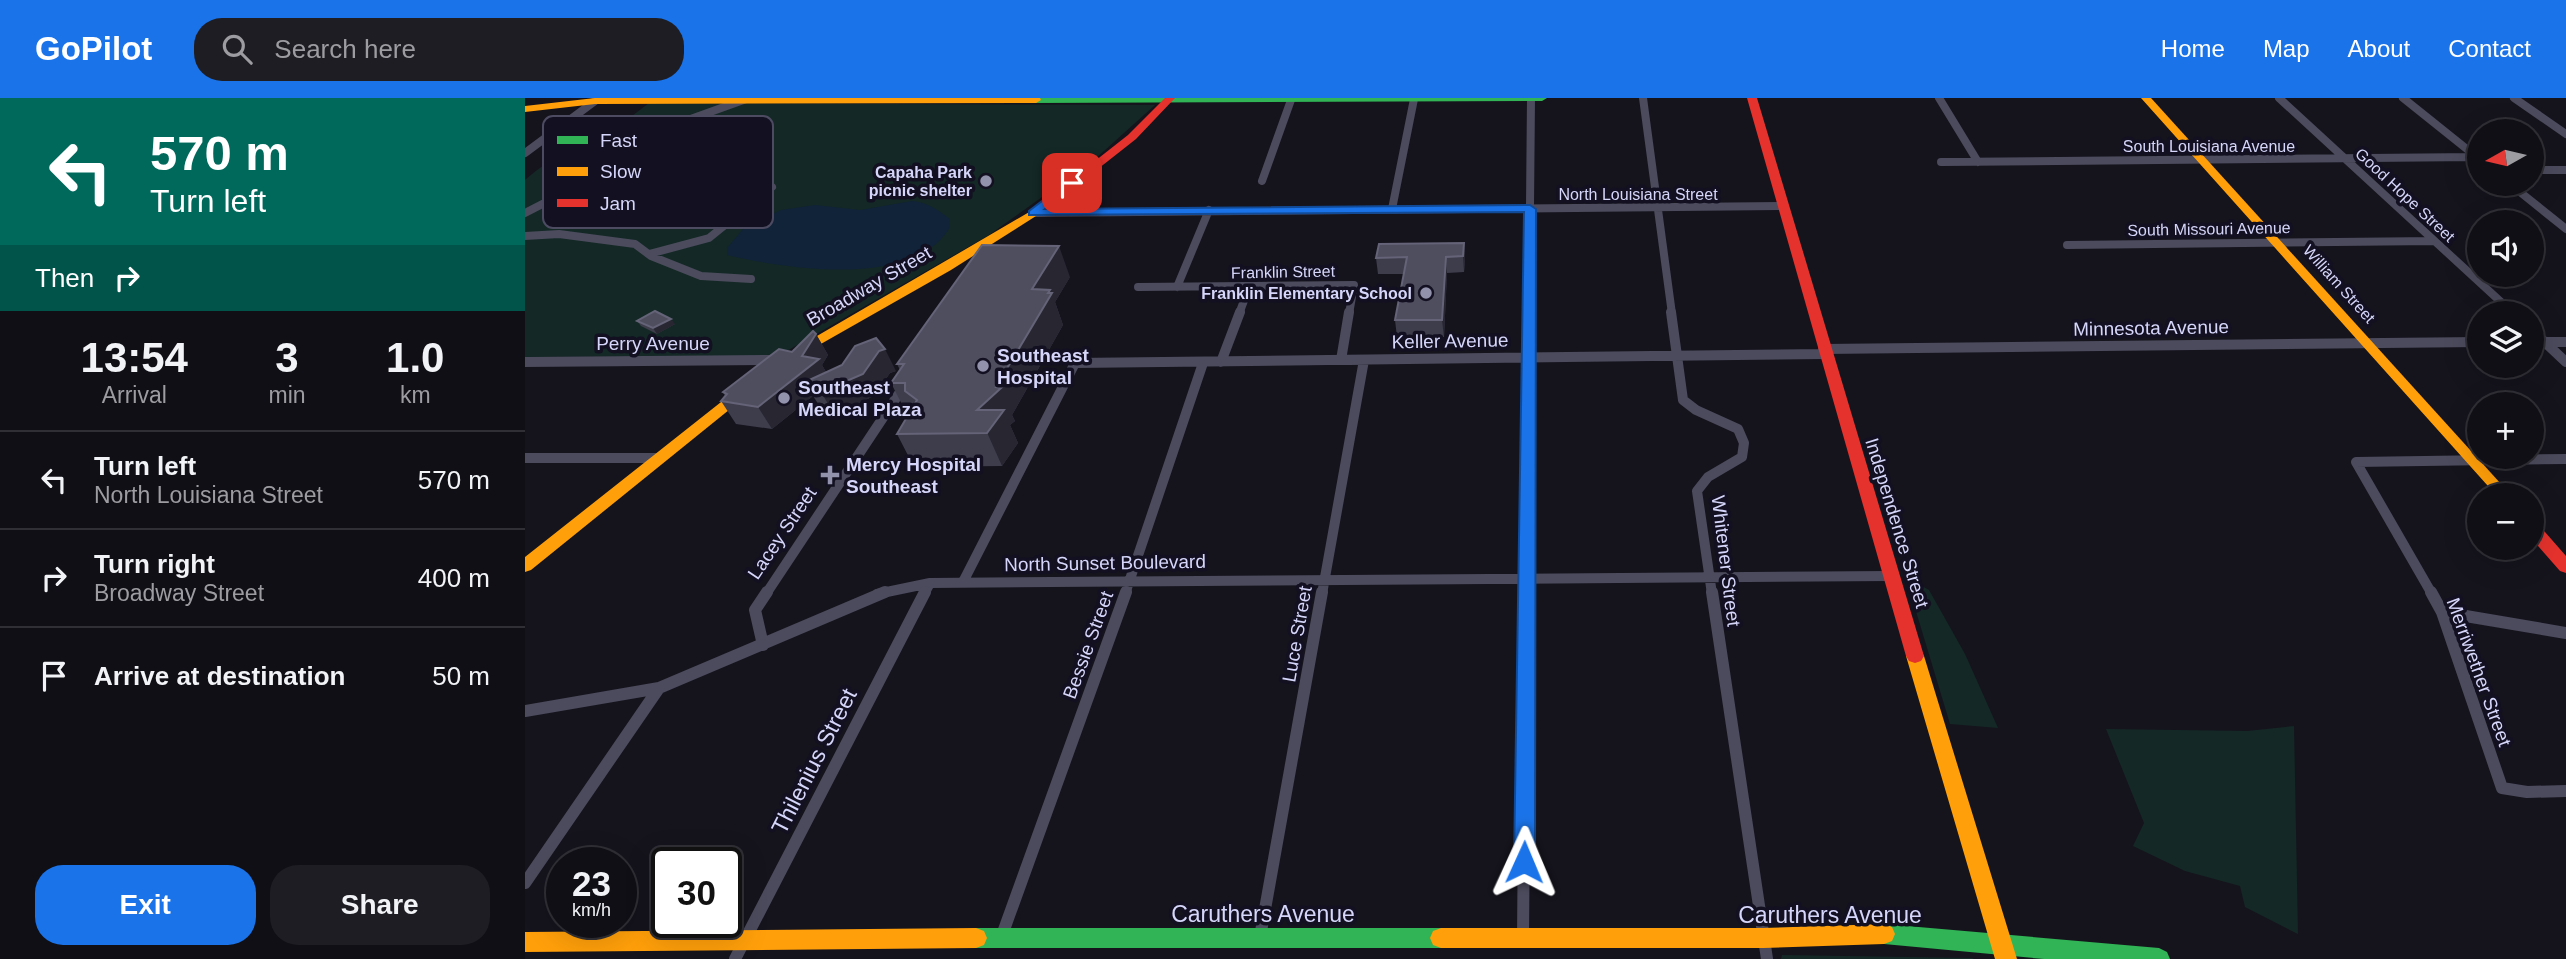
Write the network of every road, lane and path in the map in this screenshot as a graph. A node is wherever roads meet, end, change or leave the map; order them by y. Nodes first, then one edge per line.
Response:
1 (1531, 98) edge
2 (1542, 98) edge
3 (1643, 98) edge
4 (1752, 98) edge
5 (1938, 98) edge
6 (2145, 98) edge
7 (2279, 98) edge
8 (2403, 98) edge
9 (2514, 98) edge
10 (746, 99) edge
11 (895, 99) edge
12 (1168, 99) edge
13 (1422, 99) edge
14 (1291, 100) edge
15 (595, 101) junction
16 (525, 109) edge
17 (575, 116) edge
18 (701, 116) edge
19 (2566, 134) edge
20 (543, 140) edge
21 (2467, 149) edge
22 (525, 153) edge
23 (2467, 158) edge
24 (2202, 159) junction
25 (2344, 159) junction
26 (1941, 162) dead end
27 (1977, 162) junction
28 (2545, 170) edge
29 (2566, 170) edge
30 (1262, 181) dead end
31 (2525, 196) edge
32 (543, 202) edge
33 (1781, 206) junction
34 (534, 207) junction
35 (1392, 209) junction
36 (1530, 209) junction
37 (1656, 209) junction
38 (1209, 210) junction
39 (525, 213) edge
40 (1033, 213) junction
41 (525, 222) edge
42 (722, 228) edge
43 (2565, 229) edge
44 (525, 236) edge
45 (2434, 241) junction
46 (2277, 242) junction
47 (2067, 245) dead end
48 (649, 254) junction
49 (751, 279) dead end
50 (1138, 287) dead end
51 (1177, 287) junction
52 (1249, 287) junction
53 (2500, 301) edge
54 (2467, 342) edge
55 (2545, 342) joint
56 (2566, 342) edge
57 (2368, 343) junction
58 (1824, 352) junction
59 (1677, 357) junction
60 (1529, 358) junction
61 (781, 360) junction
62 (1364, 360) junction
63 (525, 362) edge
64 (1221, 362) junction
65 (2566, 362) edge
66 (1203, 363) junction
67 (911, 375) edge
68 (2467, 452) edge
69 (525, 458) edge
70 (660, 458) junction
71 (2544, 459) edge
72 (2566, 459) edge
73 (2467, 461) edge
74 (2482, 469) edge
75 (2494, 483) edge
76 (2544, 541) edge
77 (2564, 562) edge
78 (525, 566) edge
79 (1890, 576) junction
80 (1708, 577) junction
81 (1325, 578) junction
82 (1527, 580) junction
83 (1130, 581) junction
84 (963, 582) junction
85 (930, 583) junction
86 (2442, 612) junction
87 (2566, 633) edge
88 (763, 646) junction
89 (659, 688) junction
90 (525, 711) edge
91 (2566, 791) edge
92 (525, 883) edge
93 (1259, 937) junction
94 (1001, 938) junction
95 (1763, 938) junction
96 (1524, 939) junction
97 (525, 943) edge
98 (744, 943) junction
99 (2001, 943) junction
100 (735, 959) edge
101 (1767, 959) edge
102 (2006, 959) edge
103 (2158, 959) edge

1 - 2 street
1 - 13 street
1 - 36 street
3 - 37 street, Whitener Street
4 - 33 street, Independence Street
5 - 27 street
6 - 24 street, William Street
7 - 25 street, Good Hope Street
8 - 21 street
9 - 19 street
10 - 11 street
10 - 15 street
10 - 18 street
11 - 12 street
12 - 14 street
12 - 40 street, Broadway Street
13 - 14 street
13 - 35 street
14 - 30 street
15 - 16 street
15 - 17 street
20 - 22 street
23 - 25 street, South Louisiana Avenue
24 - 25 street, South Louisiana Avenue
24 - 27 street, South Louisiana Avenue
24 - 46 street, William Street
25 - 45 street, Good Hope Street
26 - 27 street, South Louisiana Avenue
28 - 29 street
31 - 43 street
32 - 34 street
33 - 37 street, North Louisiana Street
33 - 58 street, Independence Street
34 - 39 street
34 - 41 street
35 - 36 street, North Louisiana Street
35 - 38 street, North Louisiana Street
36 - 37 street, North Louisiana Street
36 - 60 street
37 - 59 street, Whitener Street
38 - 40 street, North Louisiana Street
38 - 51 street
40 - 61 street, Broadway Street
42 - 48 street
44 - 48 street
45 - 46 street, South Missouri Avenue
45 - 53 street, Good Hope Street
46 - 47 street, South Missouri Avenue
46 - 57 street, William Street
48 - 49 street
50 - 51 street, Franklin Street
51 - 52 street, Franklin Street
52 - 62 street, Franklin Street
52 - 64 street
54 - 57 street, Minnesota Avenue
55 - 56 street
55 - 65 street
57 - 58 street, Minnesota Avenue
57 - 68 street, William Street
58 - 59 street, Keller Avenue
58 - 79 street, Independence Street
59 - 60 street, Keller Avenue
59 - 80 street, Whitener Street
60 - 62 street, Keller Avenue
60 - 82 street
61 - 63 street, Perry Avenue
61 - 70 street, Broadway Street
62 - 64 street, Keller Avenue
62 - 81 street, Luce Street
64 - 66 street, Keller Avenue
66 - 83 street, Bessie Street
66 - 84 street, Keller Avenue
67 - 88 street, Lacey Street
69 - 70 street
70 - 78 street, Broadway Street
71 - 72 street
73 - 86 street, Merriwether Street
74 - 75 street, William Street
76 - 77 street
79 - 80 street, North Sunset Boulevard
79 - 99 street, Independence Street
80 - 82 street, North Sunset Boulevard
80 - 95 street, Whitener Street
81 - 82 street, North Sunset Boulevard
81 - 83 street, North Sunset Boulevard
81 - 93 street, Luce Street
82 - 96 street
83 - 84 street, North Sunset Boulevard
83 - 94 street, Bessie Street
84 - 85 street, North Sunset Boulevard
85 - 88 street, North Sunset Boulevard
85 - 98 street, Thilenius Street
86 - 87 street
86 - 91 street, Merriwether Street
88 - 89 street, North Sunset Boulevard
89 - 90 street, North Sunset Boulevard
89 - 92 street
93 - 94 street, Caruthers Avenue
93 - 96 street, Caruthers Avenue
94 - 98 street, Caruthers Avenue
95 - 96 street, Caruthers Avenue
95 - 99 street, Caruthers Avenue
95 - 101 street, Whitener Street
97 - 98 street, Caruthers Avenue
98 - 100 street, Thilenius Street
99 - 102 street, Independence Street
99 - 103 street, Caruthers Avenue

